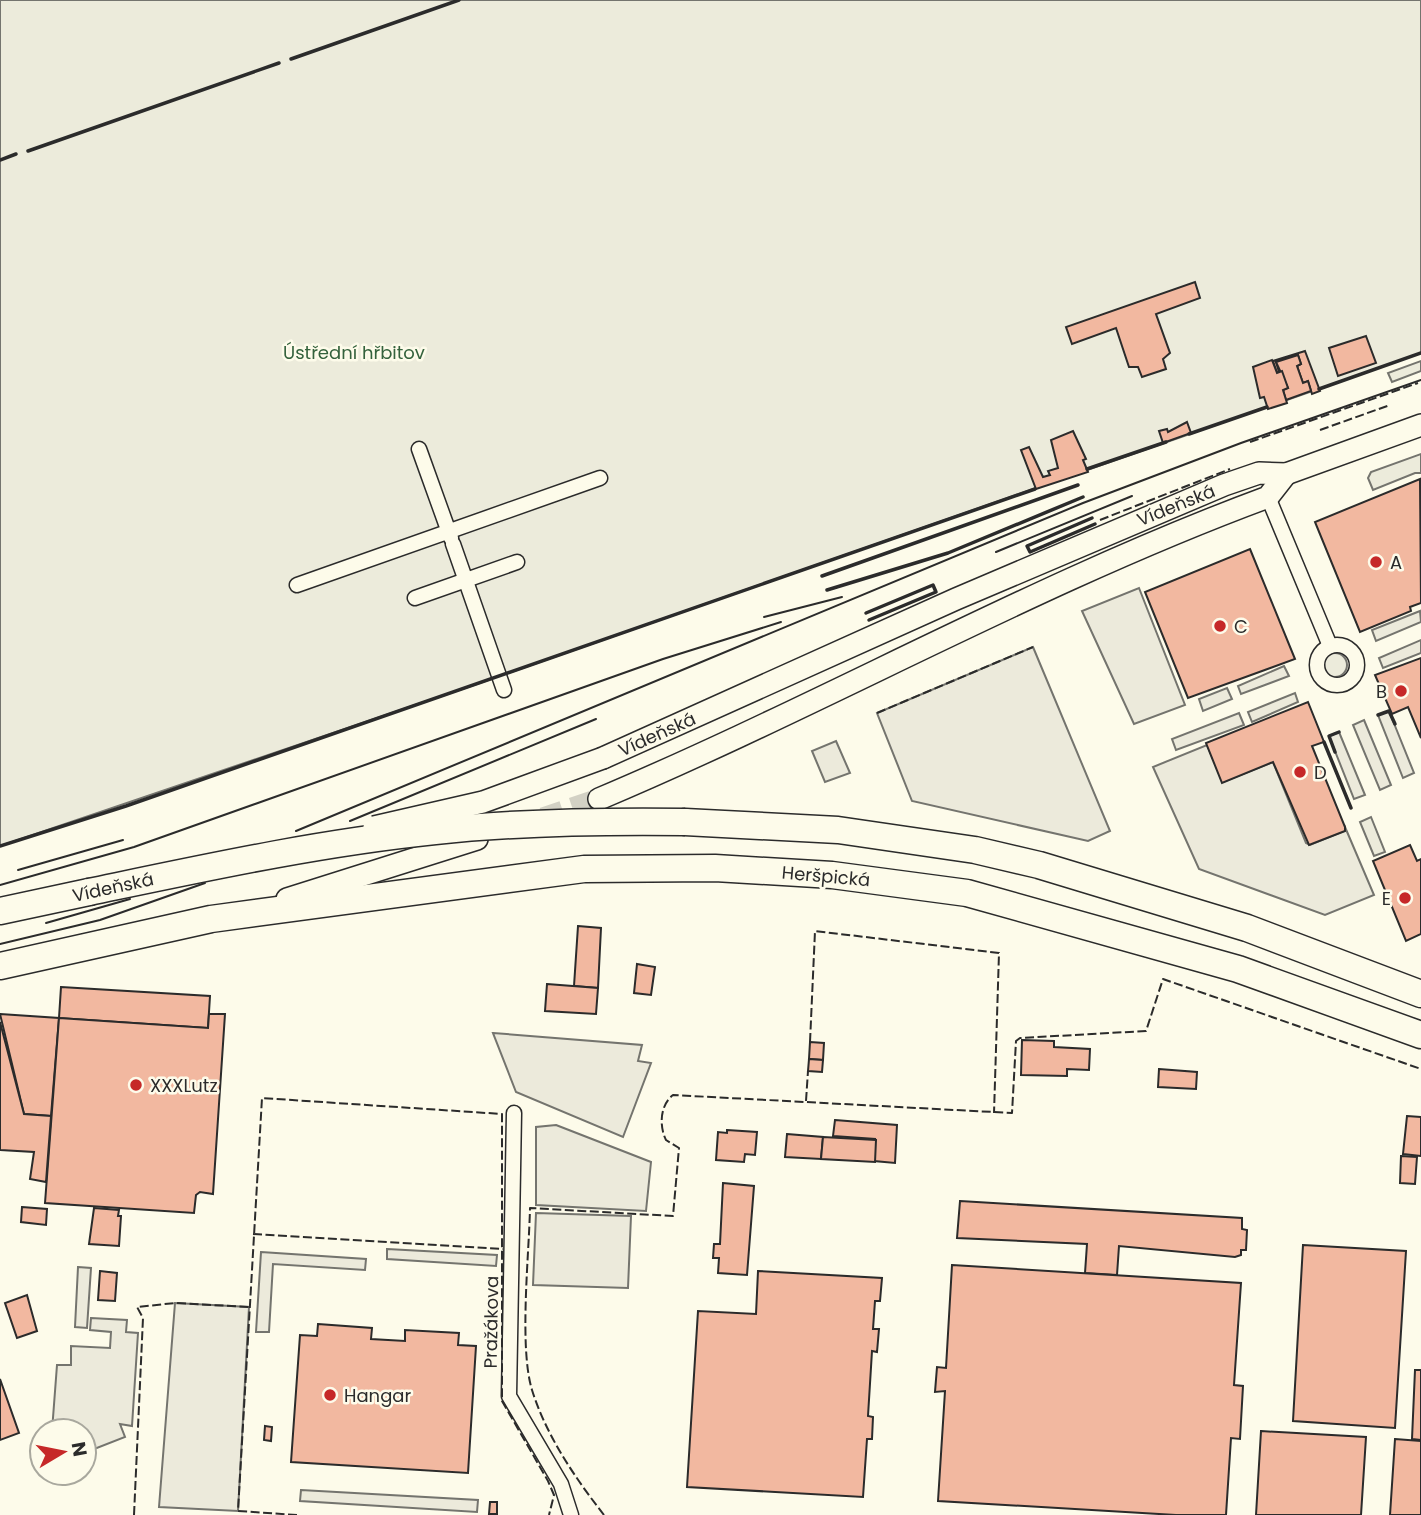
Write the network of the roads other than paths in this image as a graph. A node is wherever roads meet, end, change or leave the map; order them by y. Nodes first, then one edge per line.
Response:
1 (1421, 425) edge
2 (419, 449) dead end
3 (1286, 474) junction
4 (600, 478) dead end
5 (1268, 497) junction
6 (451, 538) junction
7 (517, 562) dead end
8 (466, 580) junction
9 (298, 586) dead end
10 (415, 598) dead end
11 (1330, 646) dead end
12 (504, 690) dead end
13 (599, 799) tunnel mouth
14 (477, 839) dead end
15 (247, 858) junction
16 (0, 911) edge
17 (211, 919) junction
18 (0, 966) edge
19 (1421, 995) edge
20 (1421, 1035) edge
21 (514, 1113) dead end
22 (571, 1515) edge

1 - 3 main road, Vídeňská
2 - 6 street
3 - 5 main road, Vídeňská
3 - 15 main road, Vídeňská, bridge
4 - 6 street
5 - 11 street
5 - 13 main road, Vídeňská
6 - 8 street
6 - 9 street
7 - 8 street
8 - 10 street
8 - 12 street
14 - 17 main road
15 - 16 highway, Vídeňská, bridge
15 - 19 highway, bridge
17 - 18 highway
17 - 20 highway, Heršpická
21 - 22 street, Pražákova

